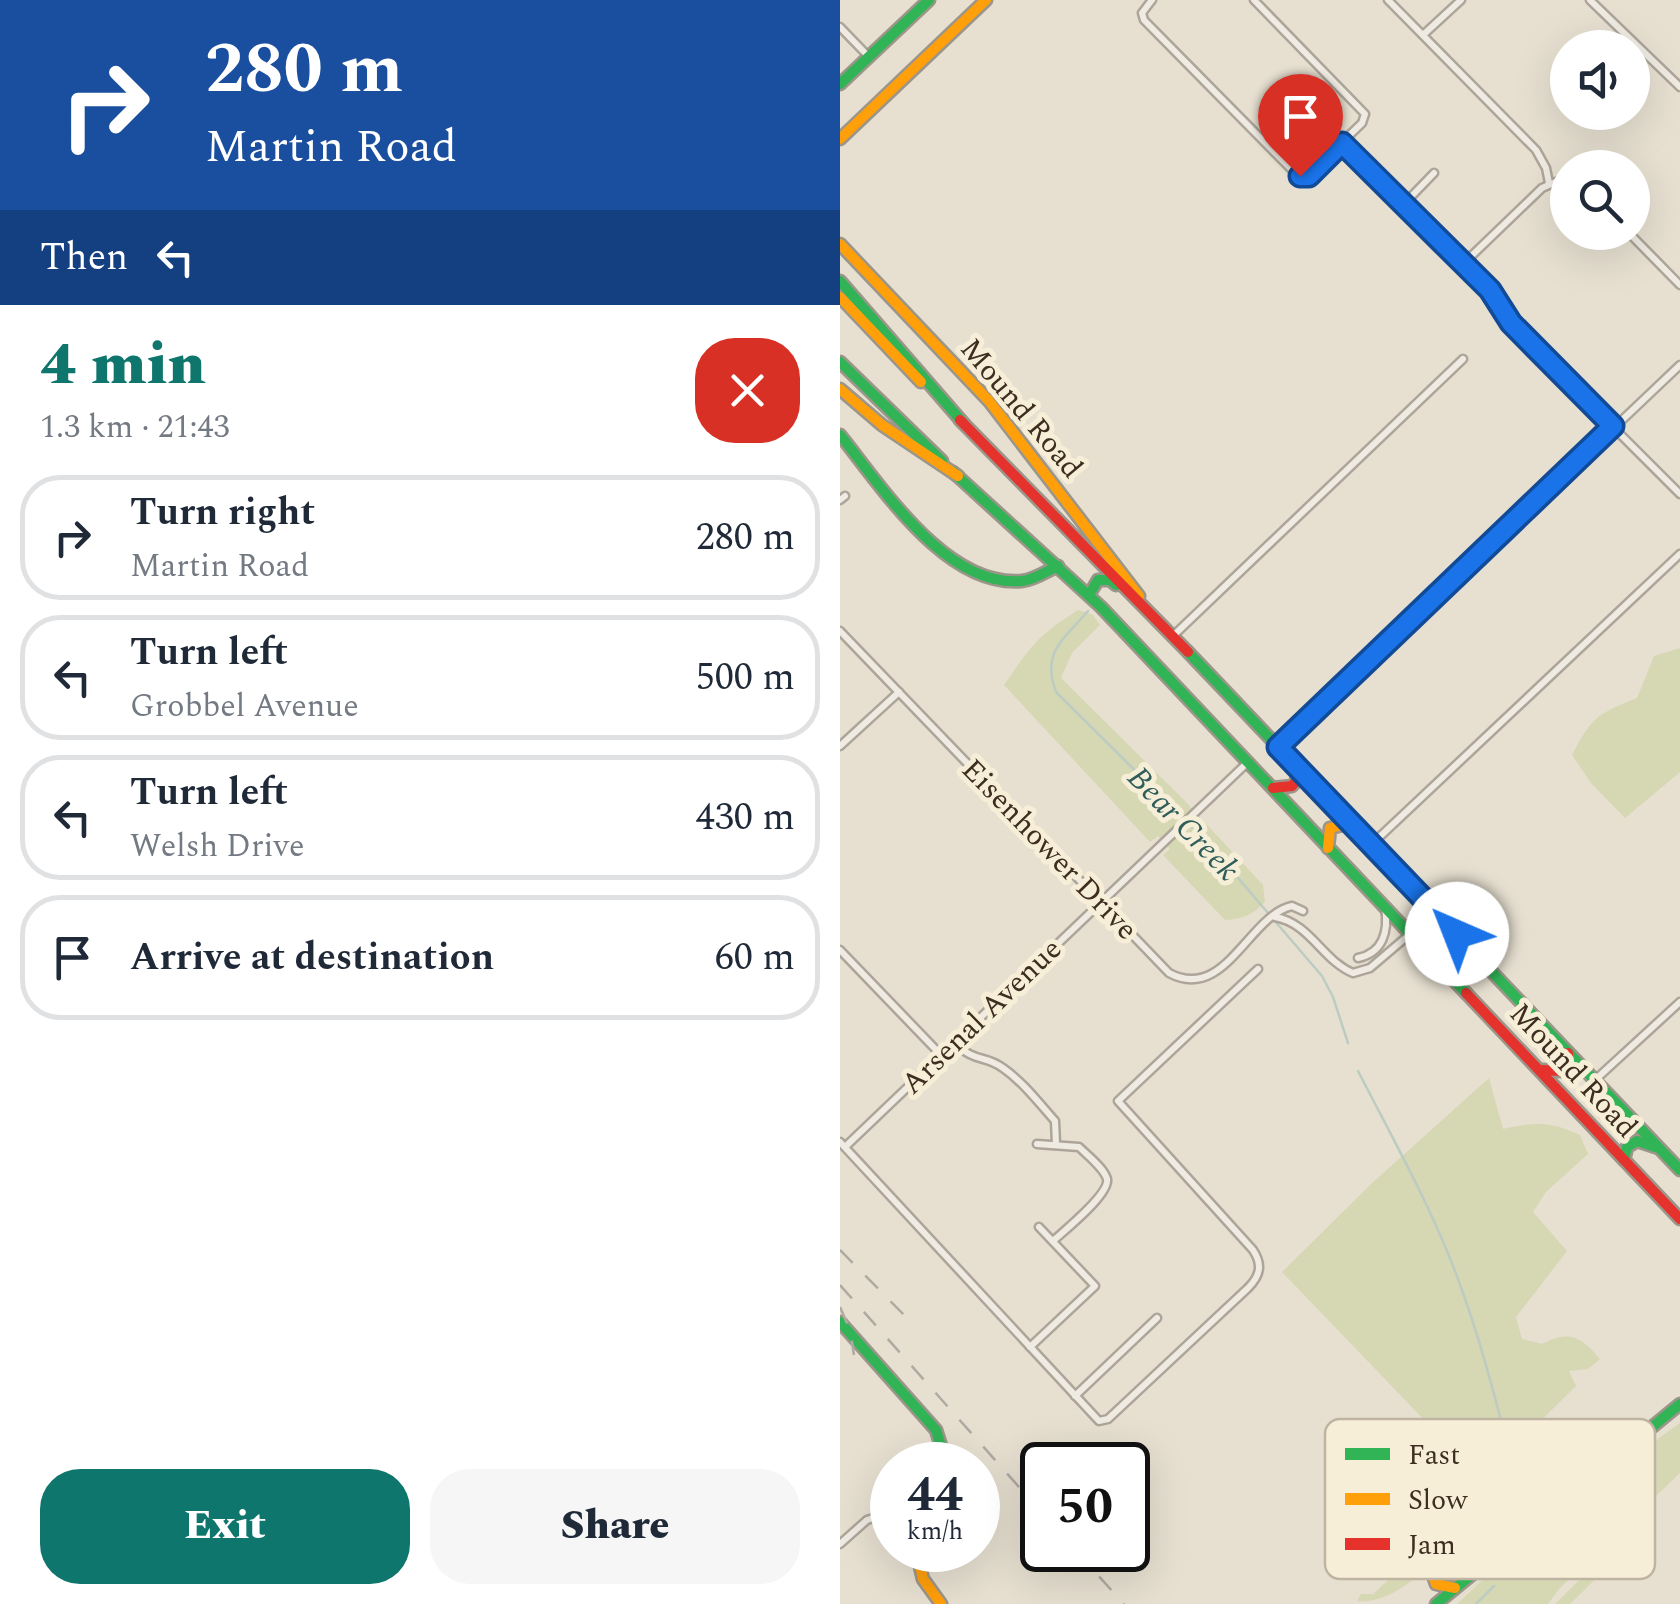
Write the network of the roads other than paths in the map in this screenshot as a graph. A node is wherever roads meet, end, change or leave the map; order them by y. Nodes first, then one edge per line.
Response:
1 (929, 0) edge
2 (986, 0) edge
3 (1152, 0) edge
4 (1254, 0) edge
5 (1388, 0) edge
6 (1462, 0) edge
7 (1590, 0) edge
8 (840, 27) edge
9 (1423, 35) junction
10 (869, 57) junction
11 (844, 80) edge
12 (1680, 87) edge
13 (840, 92) edge
14 (840, 138) edge
15 (1342, 143) junction
16 (1434, 173) dead end
17 (1549, 183) joint
18 (1404, 204) junction
19 (840, 244) edge
20 (1646, 250) edge
21 (1463, 264) junction
22 (840, 281) edge
23 (1680, 285) edge
24 (840, 297) edge
25 (1462, 359) dead end
26 (840, 362) edge
27 (1680, 364) edge
28 (840, 389) edge
29 (964, 424) junction
30 (1613, 426) junction
31 (840, 434) edge
32 (958, 476) junction
33 (1680, 494) edge
34 (1680, 554) edge
35 (1058, 566) junction
36 (1088, 594) junction
37 (1138, 601) junction
38 (1152, 615) junction
39 (840, 631) edge
40 (1173, 636) junction
41 (899, 692) junction
42 (840, 746) edge
43 (1278, 747) junction
44 (1248, 762) junction
45 (1296, 765) junction
46 (1273, 788) junction
47 (1350, 823) junction
48 (1372, 844) junction
49 (1328, 848) junction
50 (1101, 903) junction
51 (1384, 907) junction
52 (1303, 912) dead end
53 (1274, 916) junction
54 (1410, 934) junction
55 (840, 950) edge
56 (1358, 958) dead end
57 (1258, 969) dead end
58 (1680, 1002) edge
59 (954, 1042) junction
60 (1568, 1052) junction
61 (941, 1055) junction
62 (1540, 1070) junction
63 (1595, 1080) junction
64 (842, 1144) edge
65 (1037, 1144) dead end
66 (1056, 1144) junction
67 (1662, 1151) junction
68 (1624, 1160) junction
69 (1680, 1170) edge
70 (1680, 1219) edge
71 (1039, 1227) dead end
72 (1053, 1241) junction
73 (1158, 1318) dead end
74 (840, 1322) edge
75 (1030, 1348) junction
76 (1075, 1396) junction
77 (1680, 1404) edge
78 (1655, 1424) edge
79 (939, 1442) edge
80 (870, 1519) edge
81 (840, 1544) edge
82 (919, 1572) edge
83 (1434, 1579) edge
84 (1466, 1579) edge
85 (1455, 1588) junction
86 (941, 1604) edge
87 (1436, 1604) edge

1 - 10 main road
2 - 14 main road
3 - 15 street
4 - 15 street
5 - 9 street
6 - 9 street
7 - 12 street
8 - 10 street
9 - 17 street
10 - 11 main road
11 - 13 main road
15 - 18 street
16 - 18 street
17 - 21 street
18 - 21 street
19 - 38 main road, Mound Road
20 - 23 street
21 - 30 street
22 - 29 main road
24 - 29 main road, Mound Road
25 - 40 street
26 - 32 main road, Mound Road
27 - 30 street
28 - 32 main road
29 - 37 main road, Mound Road
30 - 33 street
30 - 43 street
31 - 35 main road
32 - 35 main road, Mound Road
34 - 48 street
35 - 36 main road, Mound Road
36 - 37 main road
36 - 44 main road, Mound Road
37 - 38 main road, Mound Road
38 - 40 main road, Mound Road
39 - 41 street, Eisenhower Drive
40 - 43 main road, Mound Road
41 - 42 street
41 - 50 street, Eisenhower Drive
43 - 45 main road, Mound Road
44 - 46 main road, Mound Road
44 - 50 street, Arsenal Avenue
45 - 46 main road
45 - 47 main road, Mound Road
46 - 49 main road, Mound Road
47 - 48 main road, Mound Road
47 - 49 main road
48 - 60 main road, Mound Road
49 - 51 main road, Mound Road
50 - 53 street, Eisenhower Drive
50 - 59 street, Arsenal Avenue
51 - 54 main road, Mound Road
51 - 56 street
52 - 53 street
53 - 54 street
54 - 62 main road, Mound Road
55 - 61 street
57 - 76 street
58 - 63 street
59 - 61 street, Arsenal Avenue
59 - 66 street
60 - 62 main road
60 - 63 main road, Mound Road
61 - 64 street, Arsenal Avenue
62 - 68 main road, Mound Road
63 - 67 main road, Mound Road
64 - 75 street
65 - 66 street
66 - 72 street
67 - 68 main road
67 - 69 main road, Mound Road
68 - 70 main road, Mound Road
71 - 72 street
72 - 75 street
73 - 76 street
74 - 79 main road
75 - 76 street
77 - 78 main road
80 - 81 street
82 - 86 main road
83 - 85 main road
84 - 85 main road
85 - 87 main road

